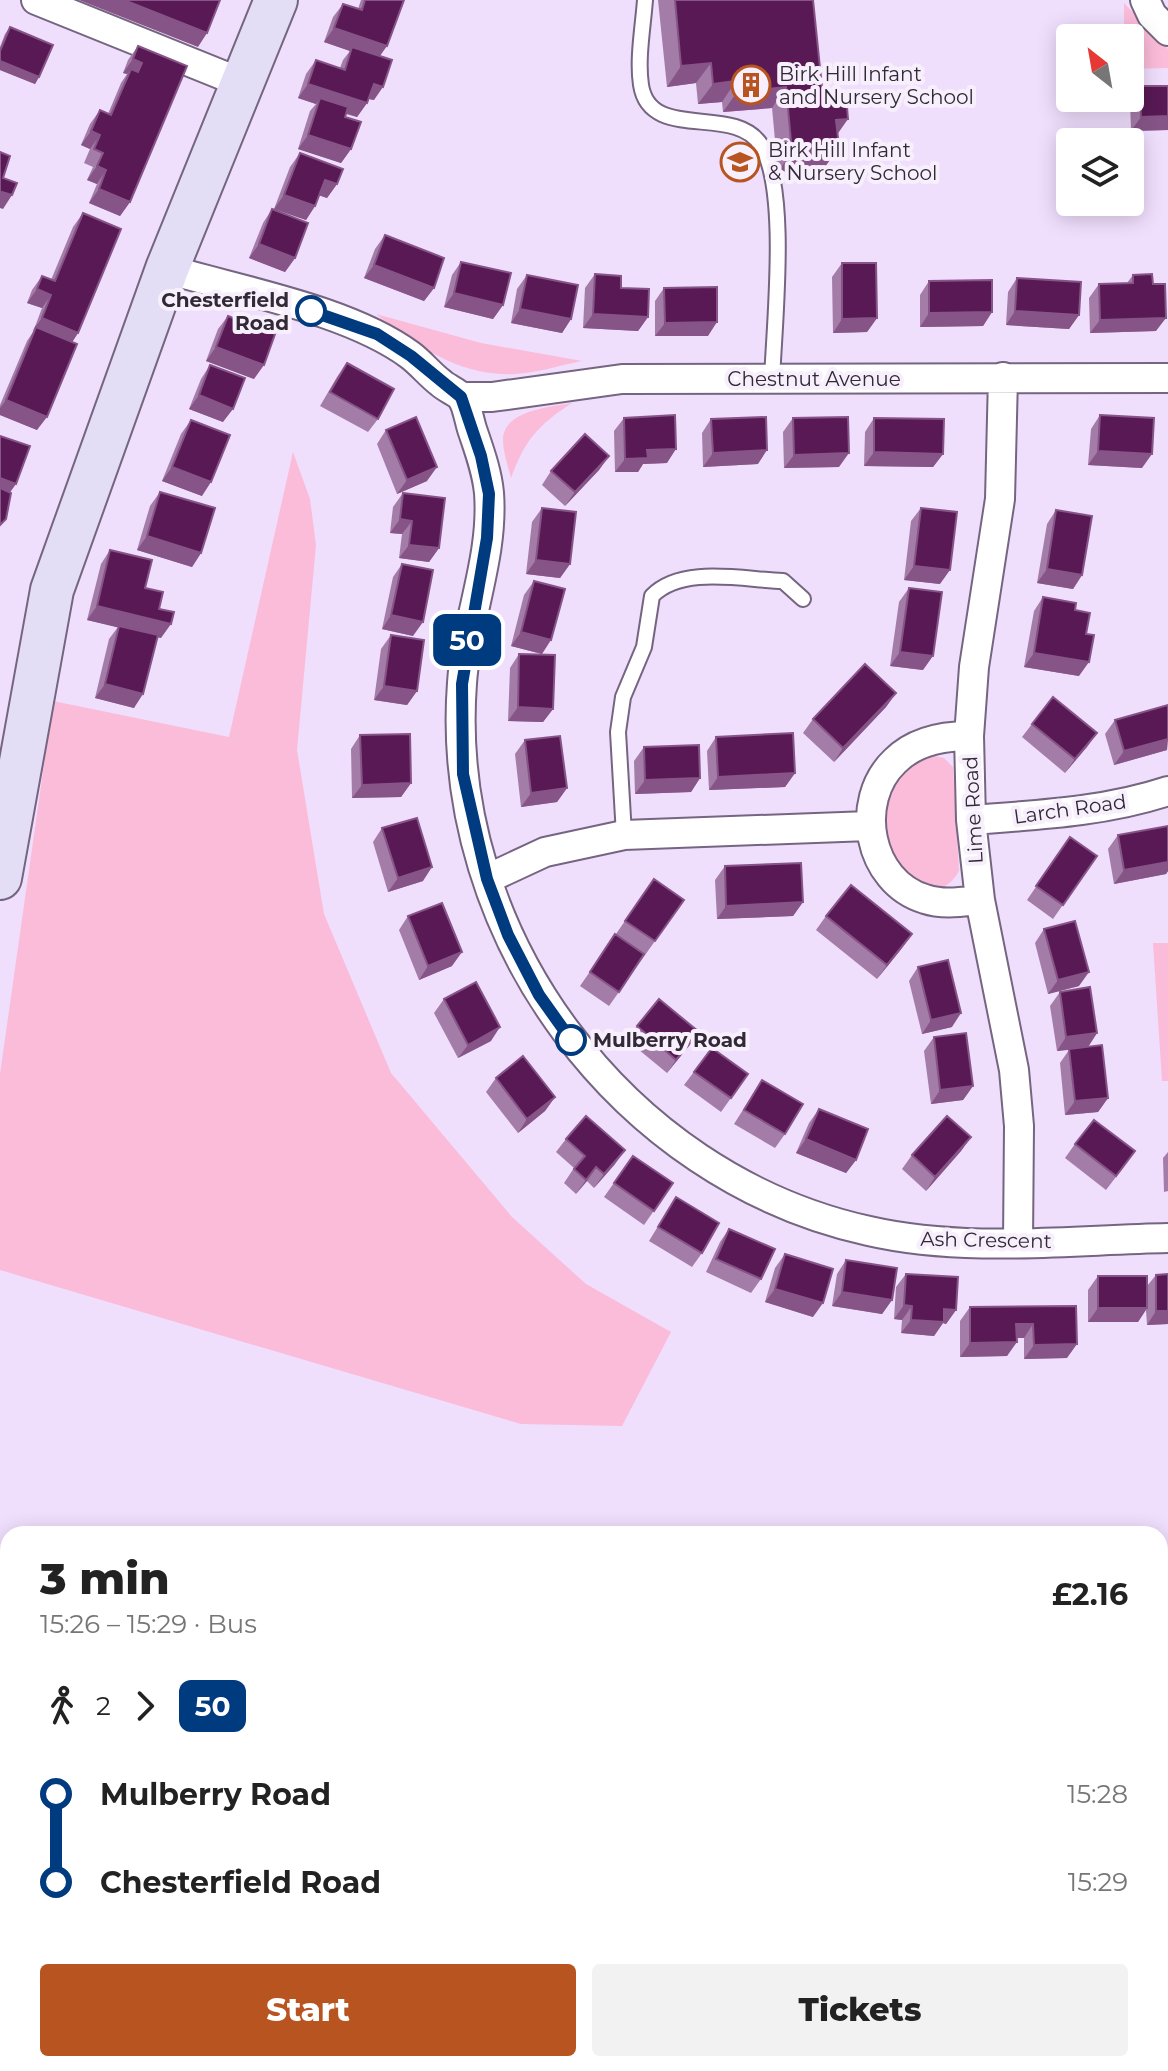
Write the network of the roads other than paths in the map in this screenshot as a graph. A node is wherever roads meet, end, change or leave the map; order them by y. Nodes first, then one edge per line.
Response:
1 (36, 0) edge
2 (276, 0) edge
3 (645, 0) edge
4 (1145, 0) edge
5 (1168, 31) edge
6 (242, 83) junction
7 (167, 269) junction
8 (1003, 377) junction
9 (1168, 378) edge
10 (772, 381) junction
11 (461, 397) junction
12 (803, 599) dead end
13 (969, 736) junction
14 (1168, 791) edge
15 (971, 820) junction
16 (869, 826) junction
17 (624, 835) junction
18 (0, 878) edge
19 (487, 879) junction
20 (980, 900) junction
21 (1168, 1238) edge
22 (1018, 1242) junction

1 - 6 street
2 - 6 main road
3 - 10 lane
4 - 5 street
6 - 7 main road
7 - 11 street
7 - 18 main road
8 - 9 street, Chestnut Avenue
8 - 10 street, Chestnut Avenue
8 - 13 street, Lime Road
10 - 11 street, Chestnut Avenue
11 - 19 street, Ash Crescent
12 - 17 lane
13 - 15 street, Lime Road
13 - 16 street
14 - 15 street, Larch Road
15 - 20 street, Lime Road
16 - 17 street
16 - 20 street
17 - 19 street
19 - 22 street, Ash Crescent
20 - 22 street, Lime Road
21 - 22 street, Ash Crescent

